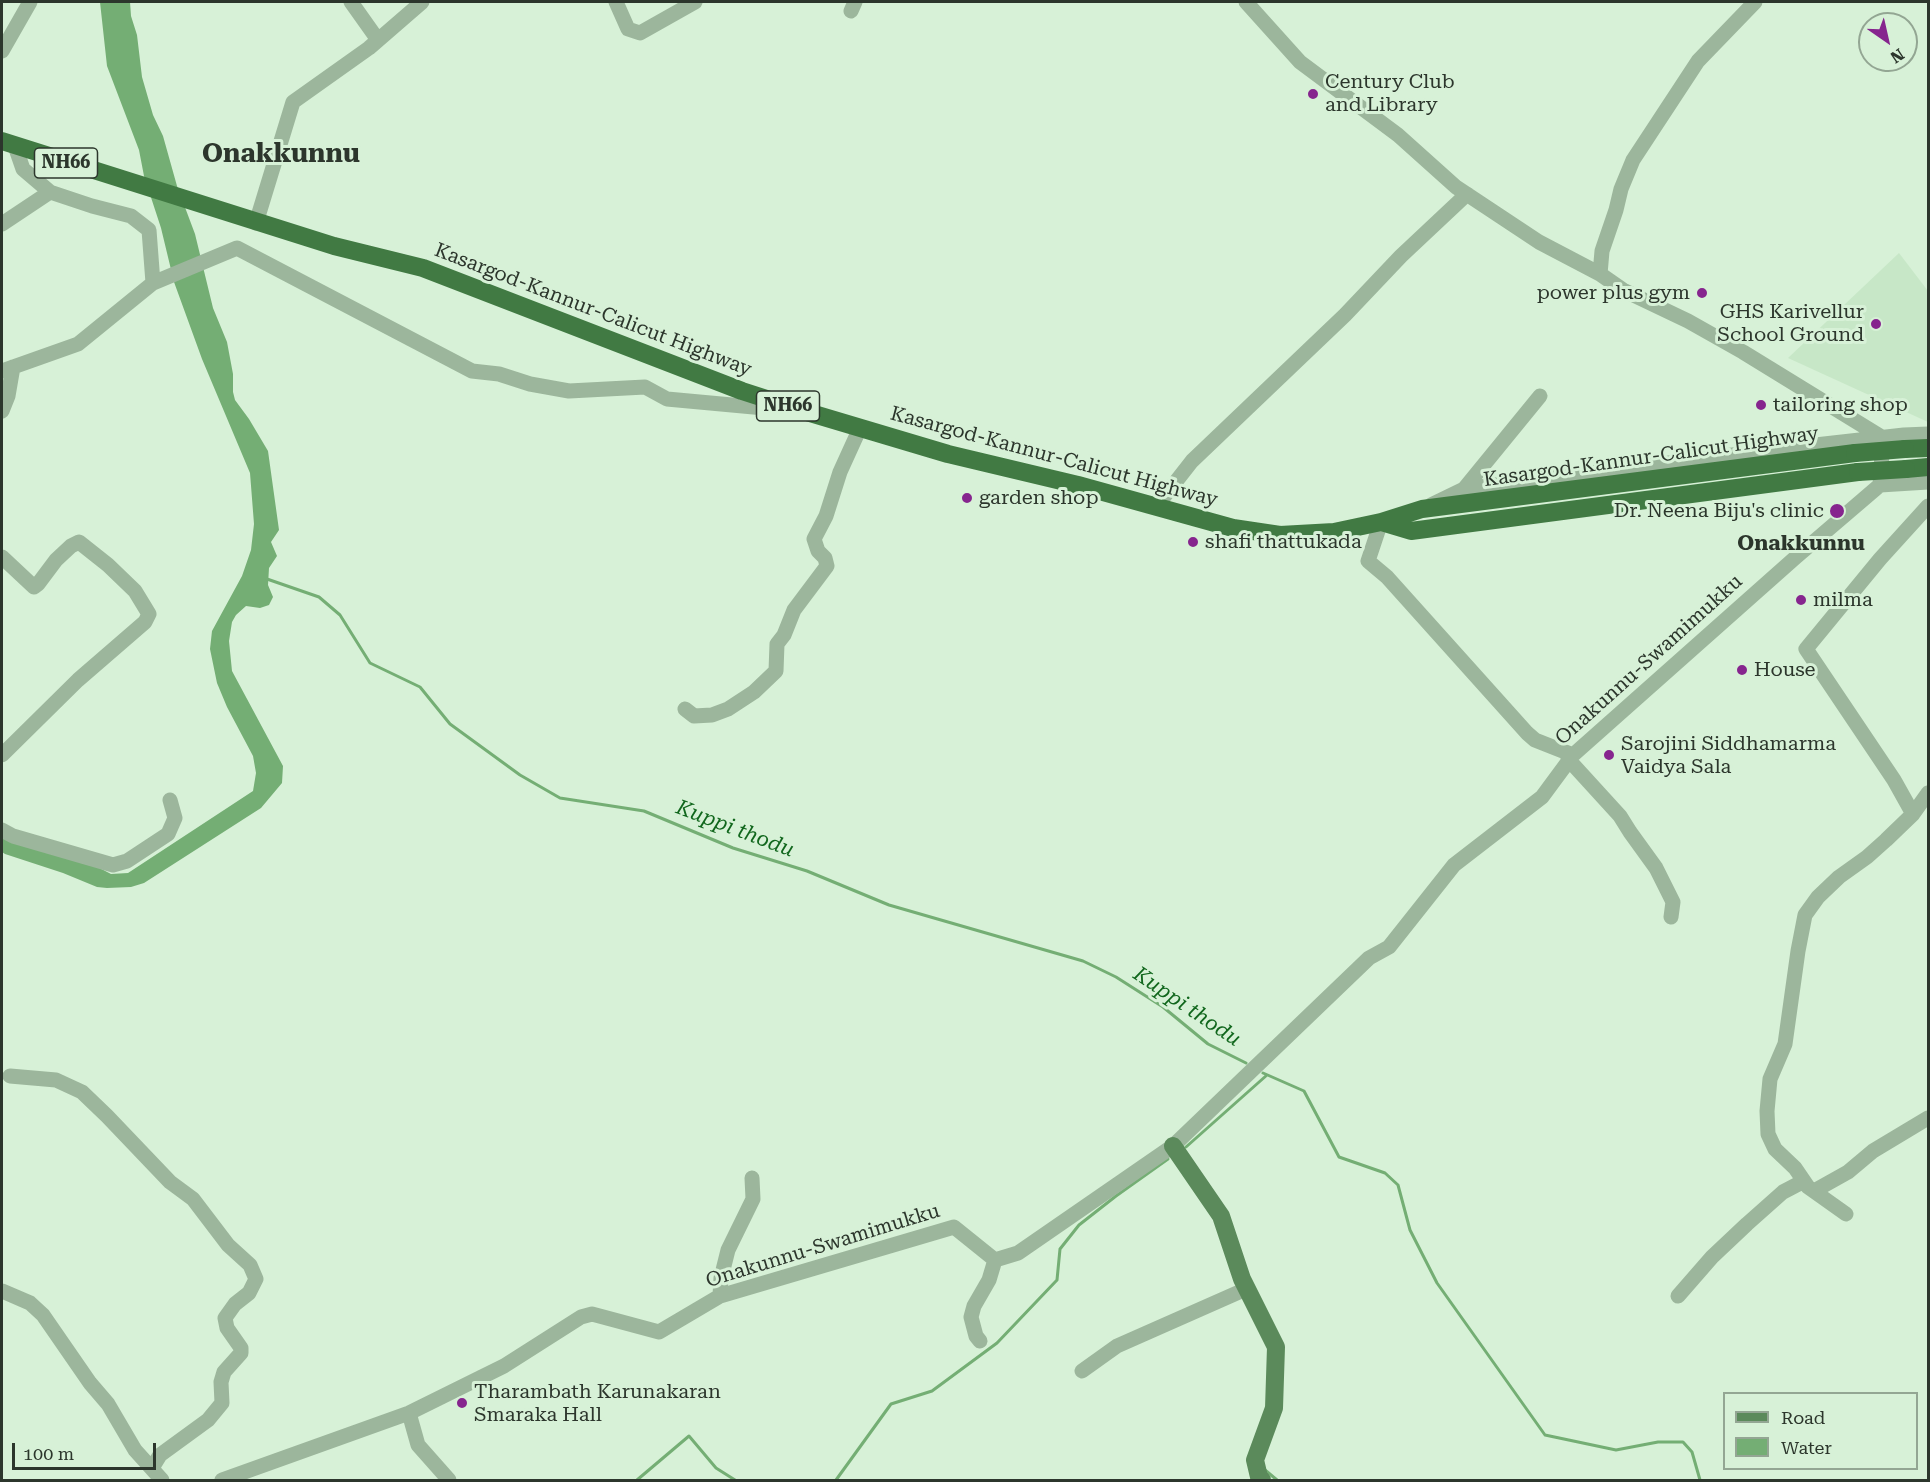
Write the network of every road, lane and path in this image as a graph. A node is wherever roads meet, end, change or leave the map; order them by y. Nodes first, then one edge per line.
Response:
1 (30, 2) edge
2 (351, 2) edge
3 (422, 2) edge
4 (616, 2) edge
5 (694, 2) edge
6 (1246, 2) edge
7 (1755, 2) edge
8 (378, 40) junction
9 (2, 51) edge
10 (8, 144) edge
11 (50, 192) junction
12 (1467, 194) junction
13 (256, 223) junction
14 (2, 224) edge
15 (1600, 274) junction
16 (153, 283) junction
17 (7, 369) edge
18 (1540, 396) dead end
19 (2, 411) edge
20 (807, 412) junction
21 (860, 428) junction
22 (1929, 434) edge
23 (1883, 438) junction
24 (1929, 448) edge
25 (1929, 468) edge
26 (1929, 482) edge
27 (1880, 485) junction
28 (1464, 489) junction
29 (1929, 506) edge
30 (1156, 507) junction
31 (1422, 509) junction
32 (1382, 522) junction
33 (2, 557) edge
34 (685, 710) dead end
35 (2, 755) edge
36 (1570, 757) junction
37 (1929, 793) edge
38 (170, 800) dead end
39 (1913, 814) junction
40 (2, 830) edge
41 (1671, 917) dead end
42 (10, 1076) dead end
43 (1929, 1118) edge
44 (1173, 1146) junction
45 (752, 1178) dead end
46 (1809, 1186) junction
47 (1846, 1214) dead end
48 (995, 1260) junction
49 (1246, 1289) junction
50 (2, 1291) edge
51 (720, 1296) junction
52 (1678, 1296) dead end
53 (980, 1341) dead end
54 (1082, 1371) dead end
55 (409, 1413) junction
56 (152, 1468) junction
57 (162, 1480) edge
58 (222, 1480) edge
59 (449, 1480) edge
60 (1262, 1480) edge

1 - 9 street
2 - 8 street
3 - 8 street
4 - 5 street
6 - 12 street
7 - 15 street
8 - 13 street
10 - 11 street
10 - 13 highway, Kasargod-Kannur-Calicut Highway / NH66
11 - 14 street
11 - 16 street
12 - 15 street
12 - 30 street
13 - 20 highway, Kasargod-Kannur-Calicut Highway / NH66
15 - 23 street
16 - 17 street
16 - 20 street
17 - 19 street
18 - 28 street
20 - 21 highway, Kasargod-Kannur-Calicut Highway / NH66
21 - 30 highway, Kasargod-Kannur-Calicut Highway / NH66
21 - 34 street
22 - 23 street
23 - 27 street
23 - 28 street
24 - 31 highway, Kasargod-Kannur-Calicut Highway / NH66, bridge
25 - 32 highway, Kasargod-Kannur-Calicut Highway / NH66, bridge
26 - 27 street
27 - 36 street, Onakunnu-Swamimukku
28 - 31 street
29 - 39 street
30 - 32 highway, Kasargod-Kannur-Calicut Highway / NH66
31 - 32 highway, Kasargod-Kannur-Calicut Highway / NH66
32 - 36 street
33 - 35 street
36 - 41 street
36 - 44 street, Onakunnu-Swamimukku
37 - 39 street
38 - 40 street
39 - 46 street
42 - 56 street
43 - 46 street
44 - 48 street, Onakunnu-Swamimukku
44 - 49 main road
45 - 51 street
46 - 47 street
46 - 52 street
48 - 51 street, Onakunnu-Swamimukku
48 - 53 street
49 - 54 street
49 - 60 main road
50 - 56 street
51 - 55 street, Onakunnu-Swamimukku
55 - 58 street, Onakunnu-Swamimukku
55 - 59 street
56 - 57 street

